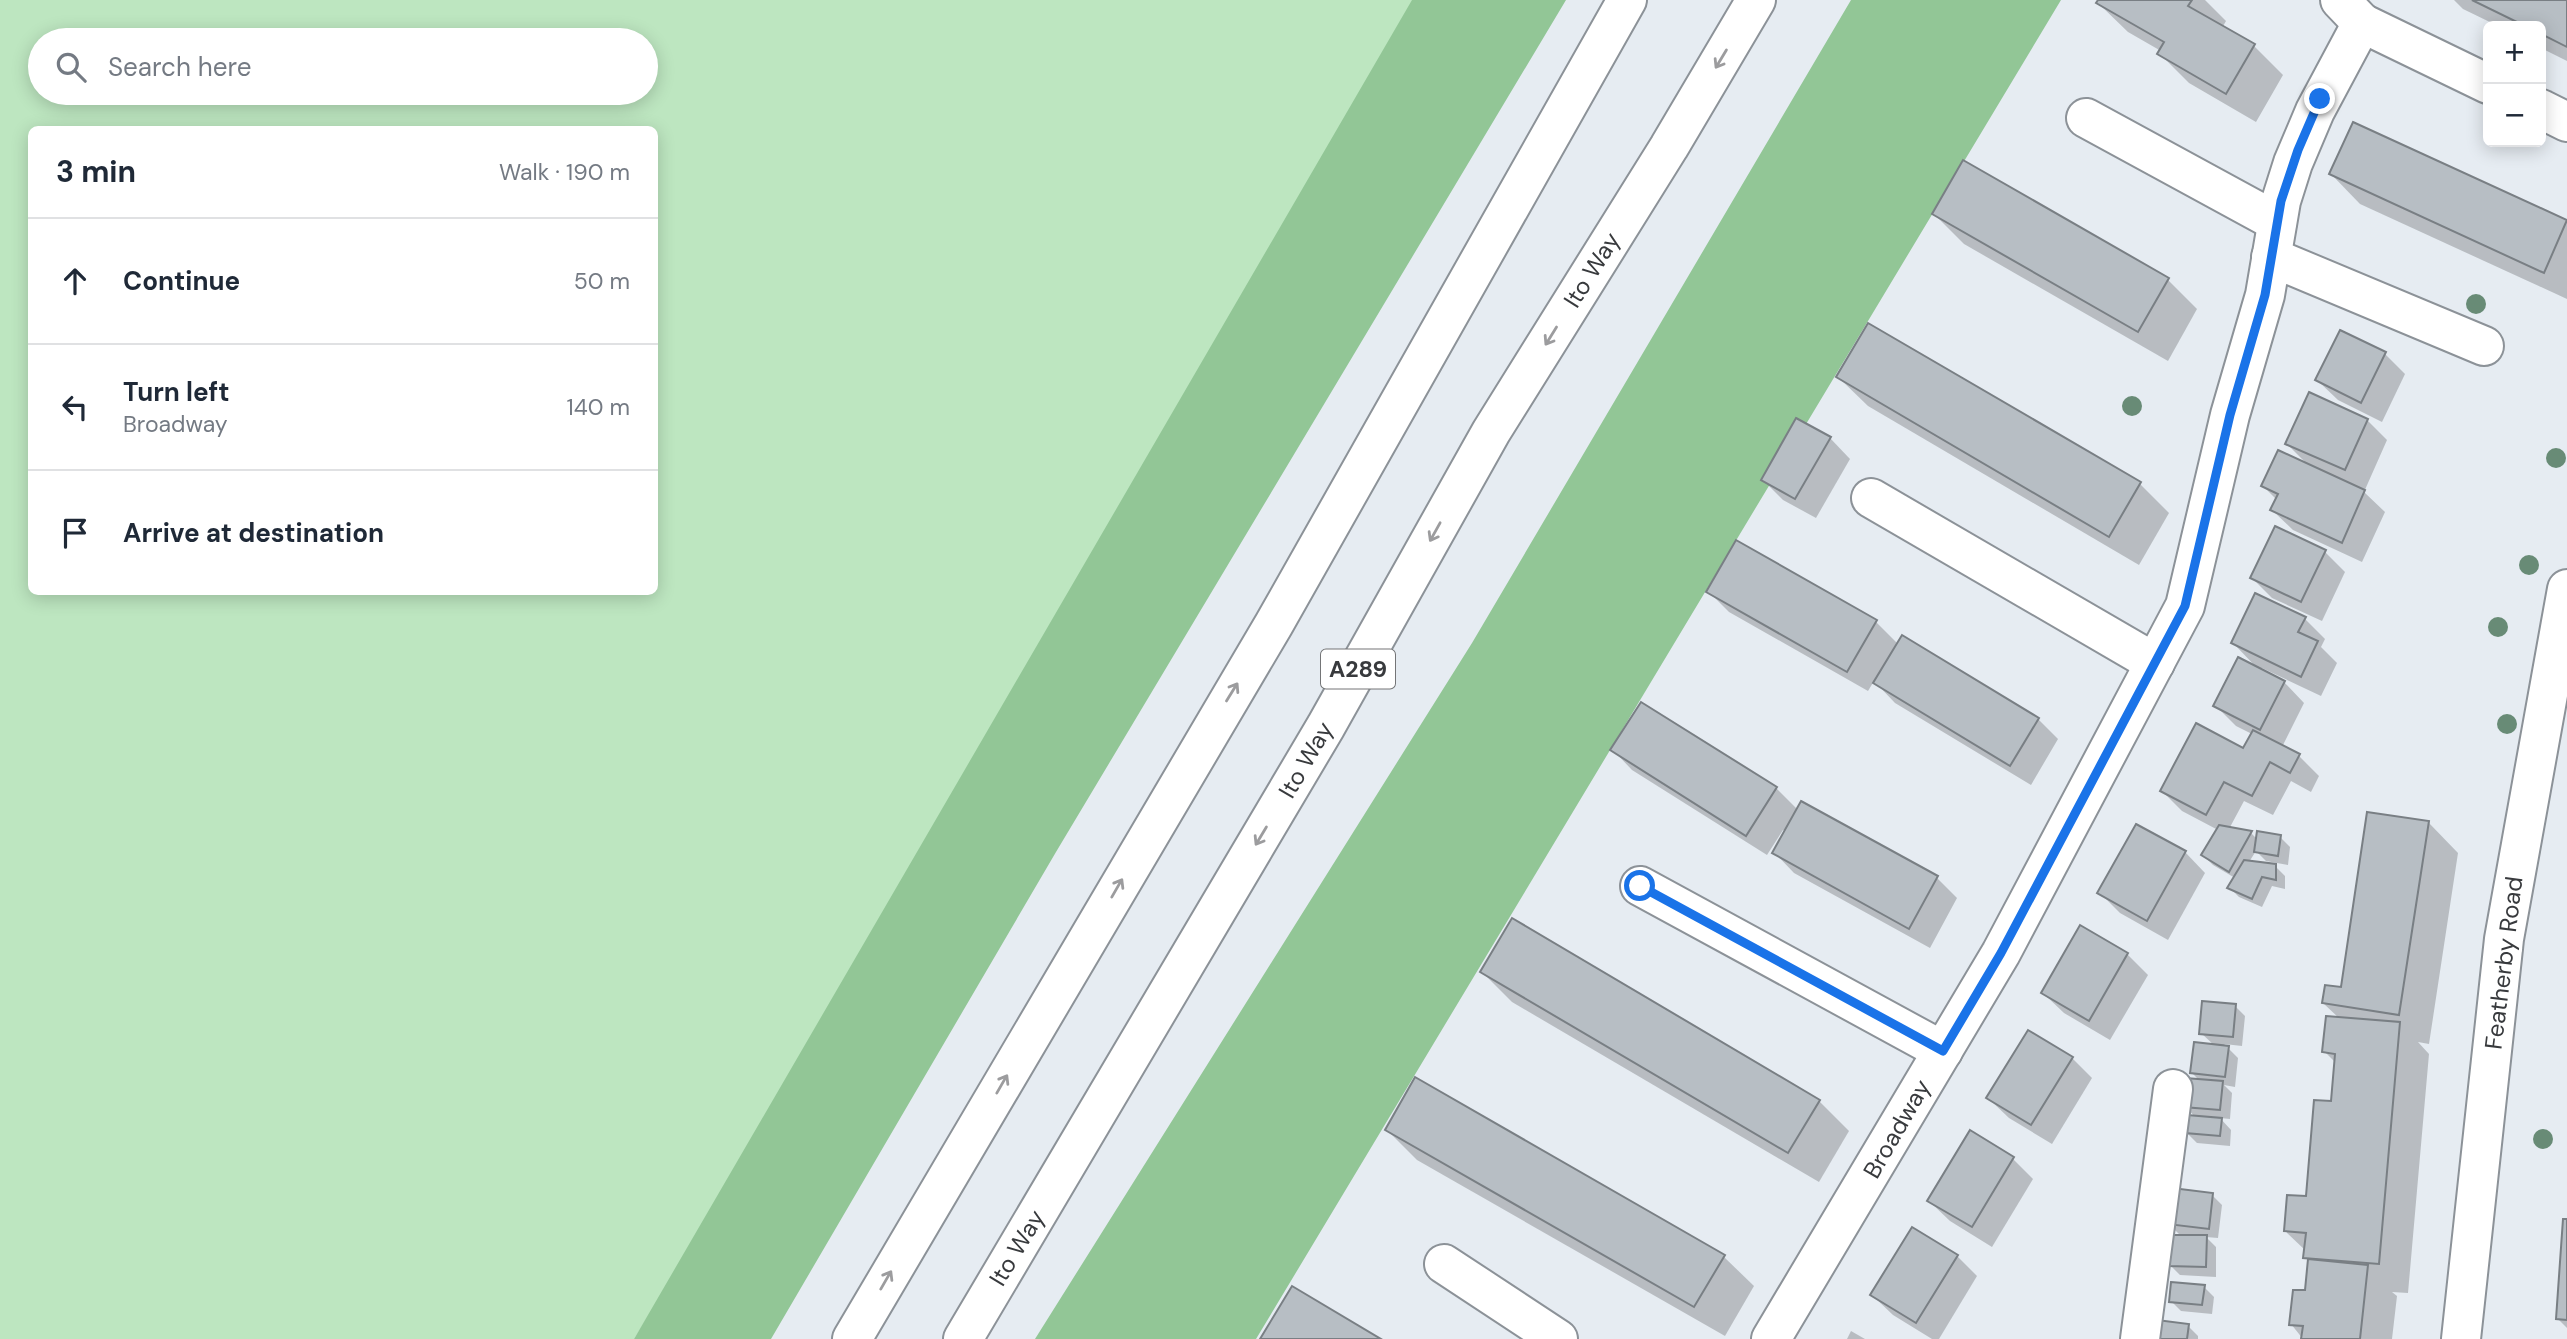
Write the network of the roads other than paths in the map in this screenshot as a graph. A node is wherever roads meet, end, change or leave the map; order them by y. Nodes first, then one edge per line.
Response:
1 (1627, 0) edge
2 (1756, 0) edge
3 (2351, 11) edge
4 (2483, 81) edge
5 (2546, 112) edge
6 (2086, 118) dead end
7 (2567, 122) edge
8 (2274, 239) junction
9 (2484, 346) dead end
10 (1871, 498) dead end
11 (2567, 589) edge
12 (2155, 663) junction
13 (1640, 886) dead end
14 (1943, 1051) junction
15 (2173, 1089) dead end
16 (1444, 1264) dead end
17 (852, 1339) edge
18 (963, 1339) edge
19 (1558, 1339) edge
20 (1771, 1339) edge
21 (2140, 1339) edge
22 (2461, 1339) edge

17 -> 1 main road
2 -> 18 main road, Ito Way / A289
3 - 4 main road, Broadway
3 - 8 main road, Broadway
5 - 7 main road
6 - 8 main road
8 - 9 main road
8 - 12 main road, Broadway
10 - 12 main road
11 - 22 main road, Featherby Road
12 - 14 main road, Broadway
13 - 14 main road
14 - 20 main road, Broadway
15 - 21 main road
16 - 19 main road

